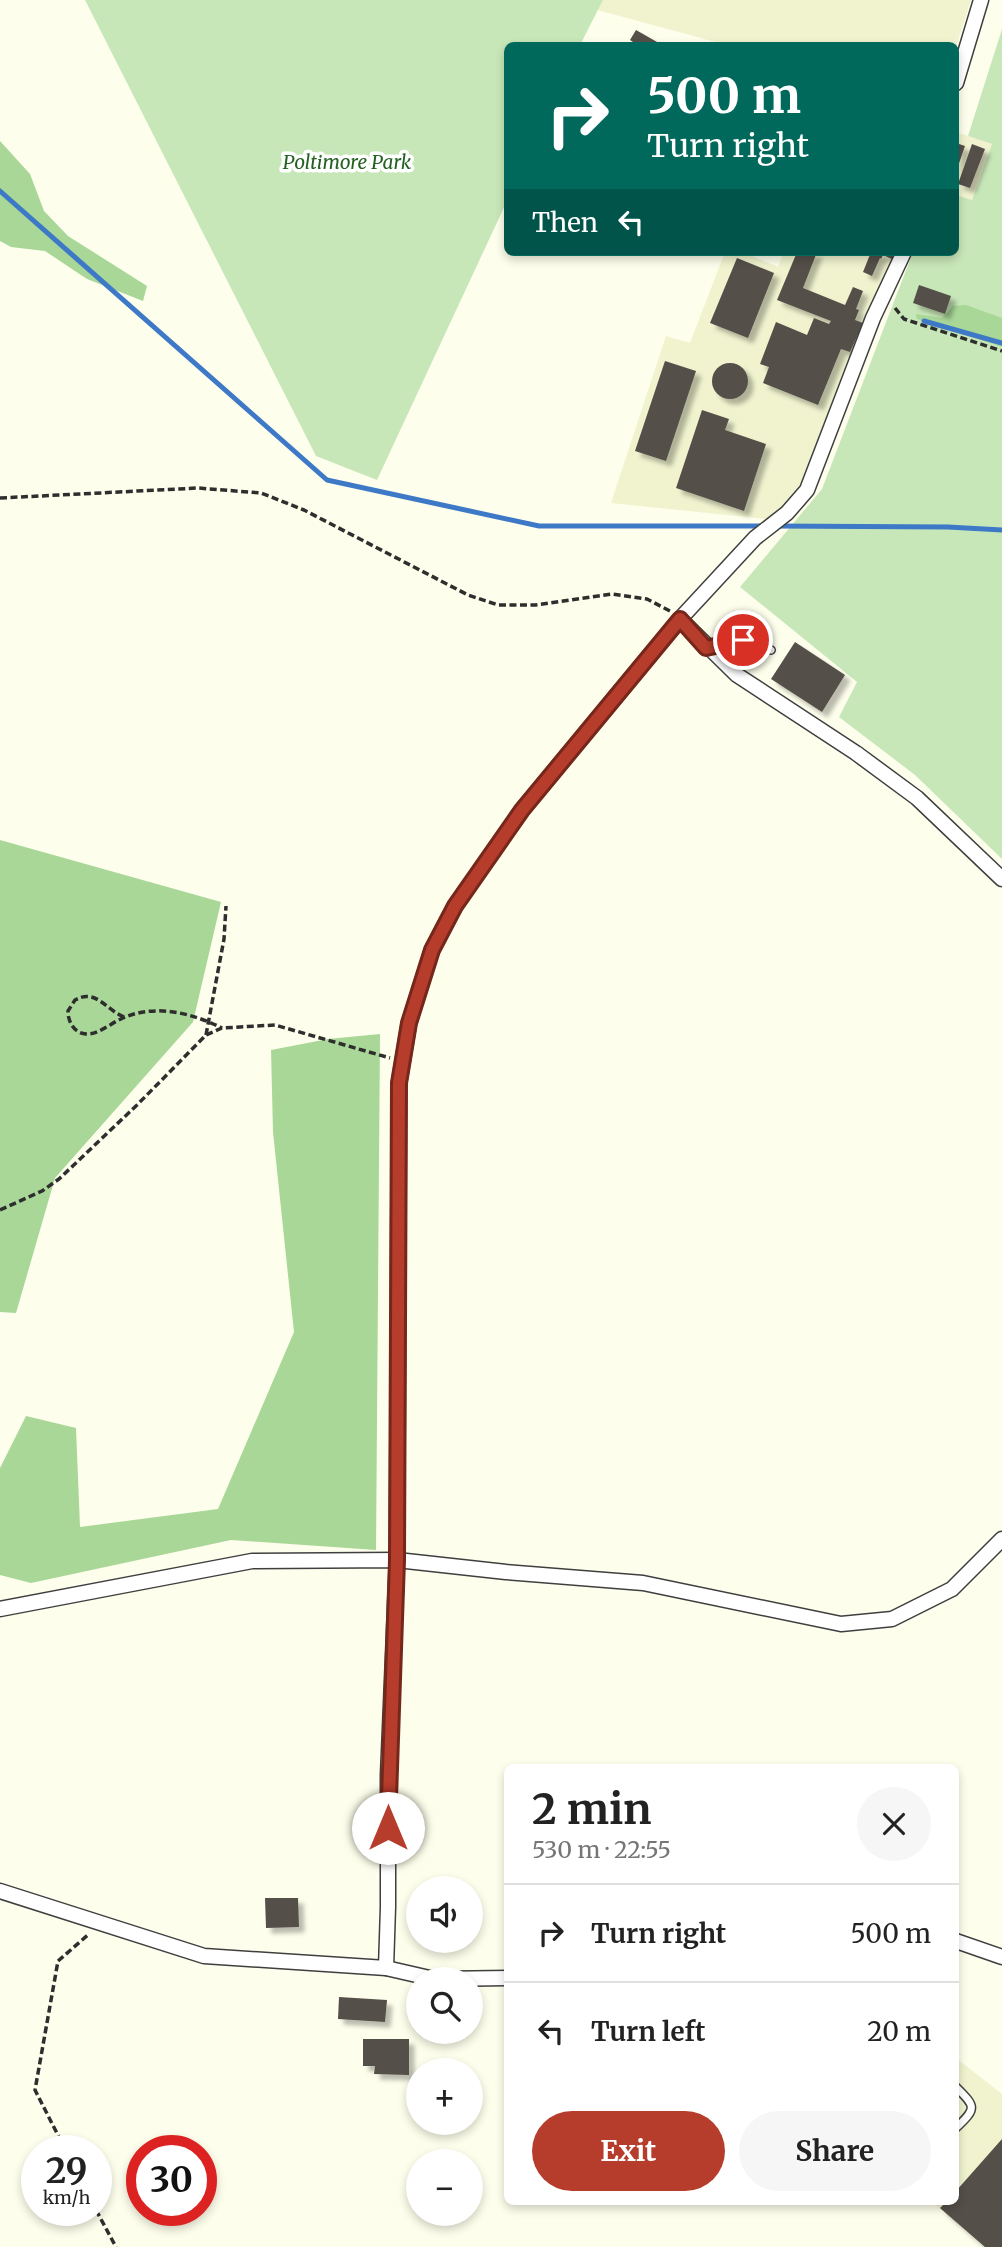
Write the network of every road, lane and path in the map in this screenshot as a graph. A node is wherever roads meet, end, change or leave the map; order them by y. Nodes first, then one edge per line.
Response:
1 (981, 0) edge
2 (959, 73) edge
3 (902, 256) edge
4 (884, 296) junction
5 (1002, 351) edge
6 (0, 498) edge
7 (680, 619) junction
8 (706, 648) junction
9 (771, 650) dead end
10 (1002, 879) edge
11 (226, 906) dead end
12 (124, 1017) junction
13 (208, 1021) junction
14 (222, 1028) junction
15 (206, 1035) junction
16 (402, 1062) junction
17 (0, 1210) edge
18 (1002, 1539) edge
19 (397, 1560) junction
20 (0, 1609) edge
21 (0, 1892) edge
22 (101, 1923) junction
23 (959, 1942) edge
24 (1002, 1957) edge
25 (386, 1968) junction
26 (406, 1972) edge
27 (483, 1978) edge
28 (504, 1978) edge
29 (959, 2090) edge
30 (959, 2125) edge
31 (58, 2135) edge
32 (105, 2226) edge
33 (116, 2247) edge

1 - 2 street
3 - 4 street
4 - 5 path
4 - 7 street
6 - 7 path
7 - 8 street
7 - 16 street
8 - 9 lane
8 - 10 street
11 - 13 path
12 - 12 path
12 - 13 path
13 - 14 path
13 - 15 path
14 - 15 path
14 - 16 path
15 - 17 path
16 - 19 street
18 - 19 street
19 - 20 street
19 - 25 street
21 - 22 street
22 - 25 street
22 - 31 path
23 - 24 street
25 - 26 street
27 - 28 street
29 - 30 lane
32 - 33 path

